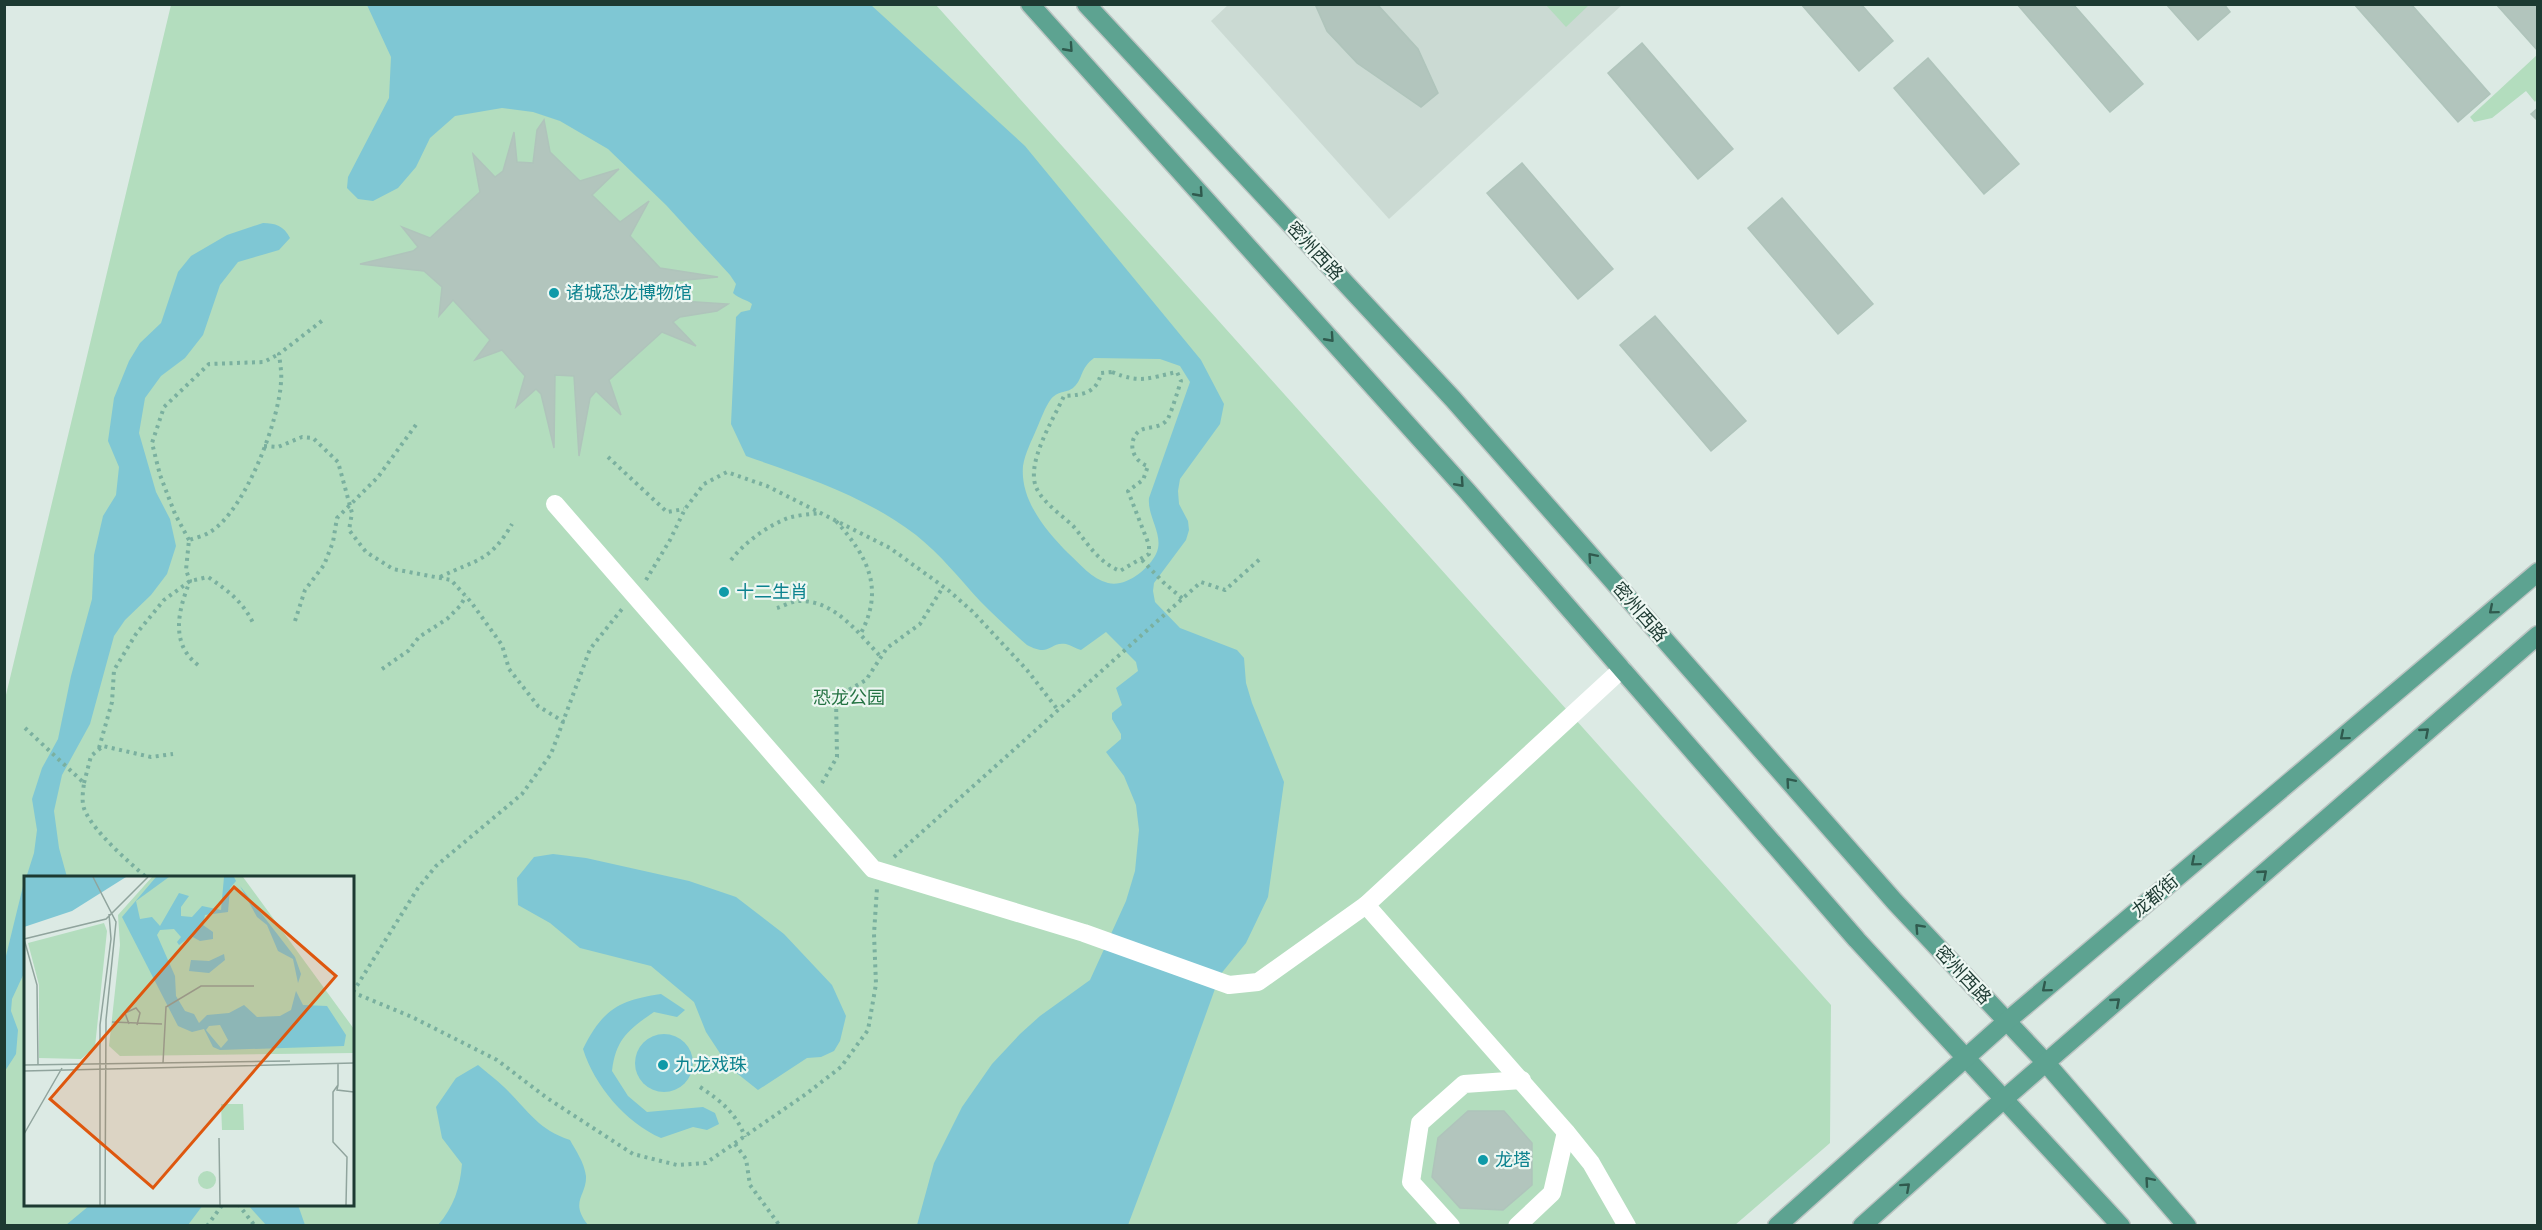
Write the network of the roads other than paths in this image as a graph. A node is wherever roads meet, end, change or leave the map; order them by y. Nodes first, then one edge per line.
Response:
1 (1030, 4) edge
2 (1086, 4) edge
3 (555, 504) dead end
4 (2538, 572) edge
5 (2538, 635) edge
6 (1622, 669) junction
7 (1366, 905) junction
8 (2007, 1021) junction
9 (1966, 1056) junction
10 (2046, 1063) junction
11 (1522, 1080) junction
12 (2004, 1099) junction
13 (1566, 1132) junction
14 (1451, 1226) edge
15 (1516, 1226) edge
16 (1627, 1226) edge
17 (1777, 1226) edge
18 (1862, 1226) edge
19 (2121, 1226) edge
20 (2187, 1226) edge

1 -> 6 main road
8 -> 2 main road, 密州西路
3 - 7 street
4 -> 8 main road, 龙都街
10 -> 5 main road
6 - 7 street
6 - 9 main road
7 - 11 street
8 - 9 main road, 龙都街
8 - 10 main road, 密州西路
9 - 12 main road
9 - 17 main road, 龙都街
10 - 12 main road
20 -> 10 main road, 密州西路
11 - 13 street
11 - 14 street
18 -> 12 main road
12 - 19 main road
13 - 15 street
13 - 16 street

